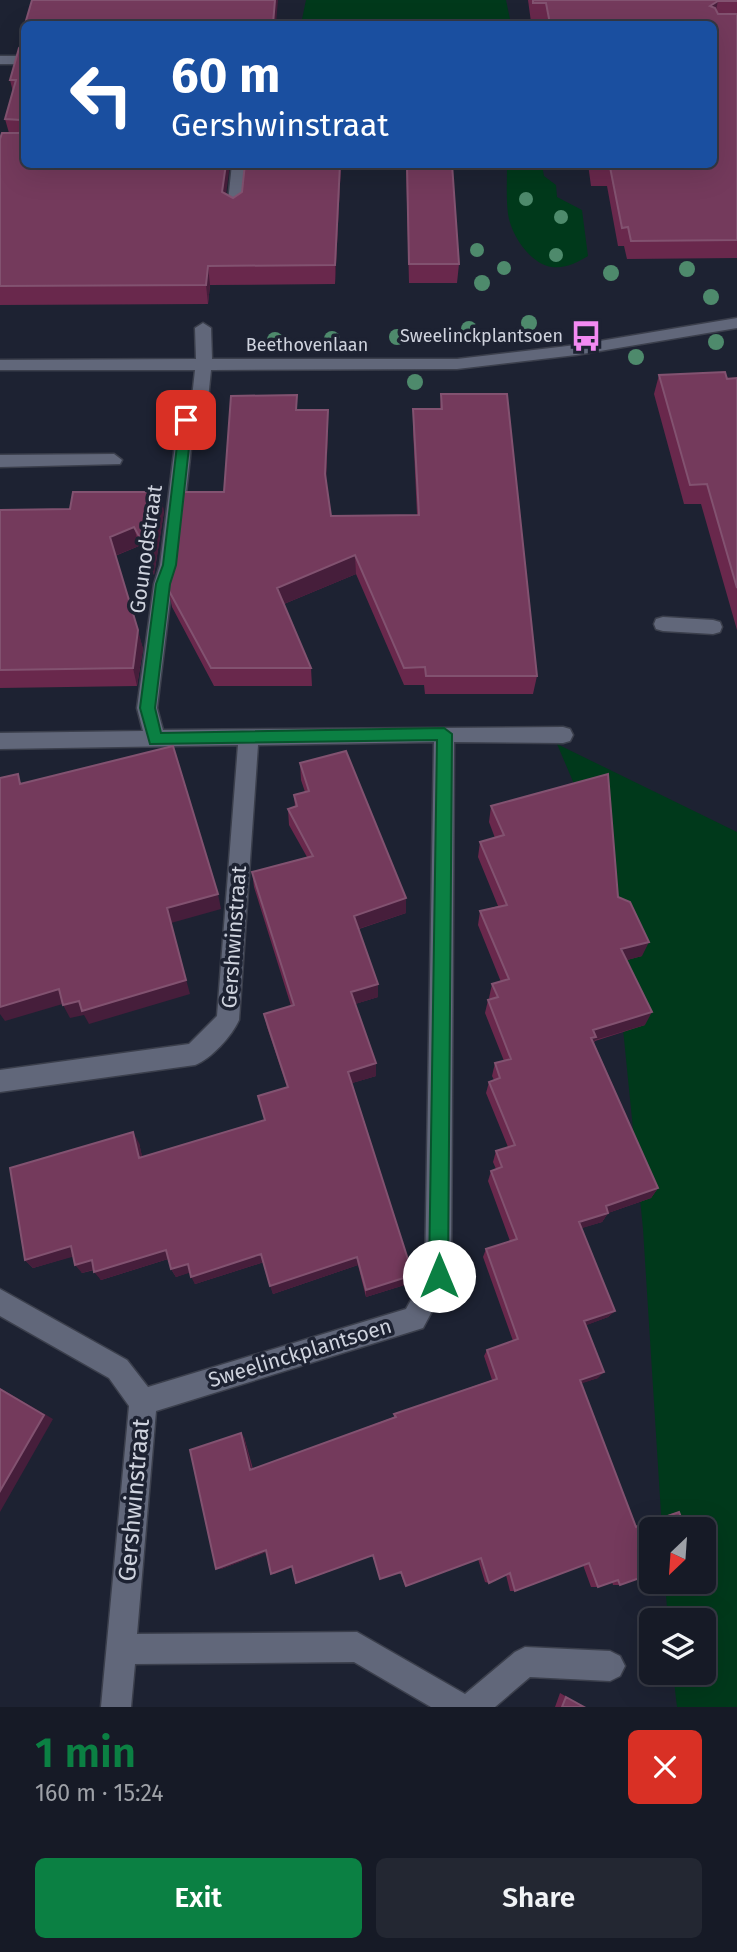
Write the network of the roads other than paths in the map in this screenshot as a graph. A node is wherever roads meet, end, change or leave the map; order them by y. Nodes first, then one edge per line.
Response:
1 (0, 60) edge
2 (21, 60) edge
3 (239, 168) edge
4 (234, 211) edge
5 (737, 323) edge
6 (203, 328) dead end
7 (204, 364) junction
8 (0, 365) edge
9 (114, 460) dead end
10 (0, 461) edge
11 (663, 624) dead end
12 (713, 627) dead end
13 (444, 734) junction
14 (563, 734) dead end
15 (248, 737) junction
16 (155, 740) junction
17 (0, 741) edge
18 (0, 1081) edge
19 (0, 1302) edge
20 (143, 1402) junction
21 (121, 1649) junction
22 (610, 1666) dead end
23 (116, 1707) edge
24 (458, 1707) edge
25 (472, 1707) edge

1 - 2 street
3 - 4 street
5 - 7 street, Beethovenlaan
6 - 7 street, Gounodstraat
7 - 8 street, Beethovenlaan
7 - 16 street, Gounodstraat
9 - 10 street
11 - 12 street
13 - 14 street
13 - 15 street
13 - 20 street, Sweelinckplantsoen
15 - 16 street
15 - 18 street, Gershwinstraat
16 - 17 street
19 - 20 street, Gershwinstraat
20 - 21 street, Gershwinstraat
21 - 23 street, Gershwinstraat
21 - 24 street
22 - 25 street

